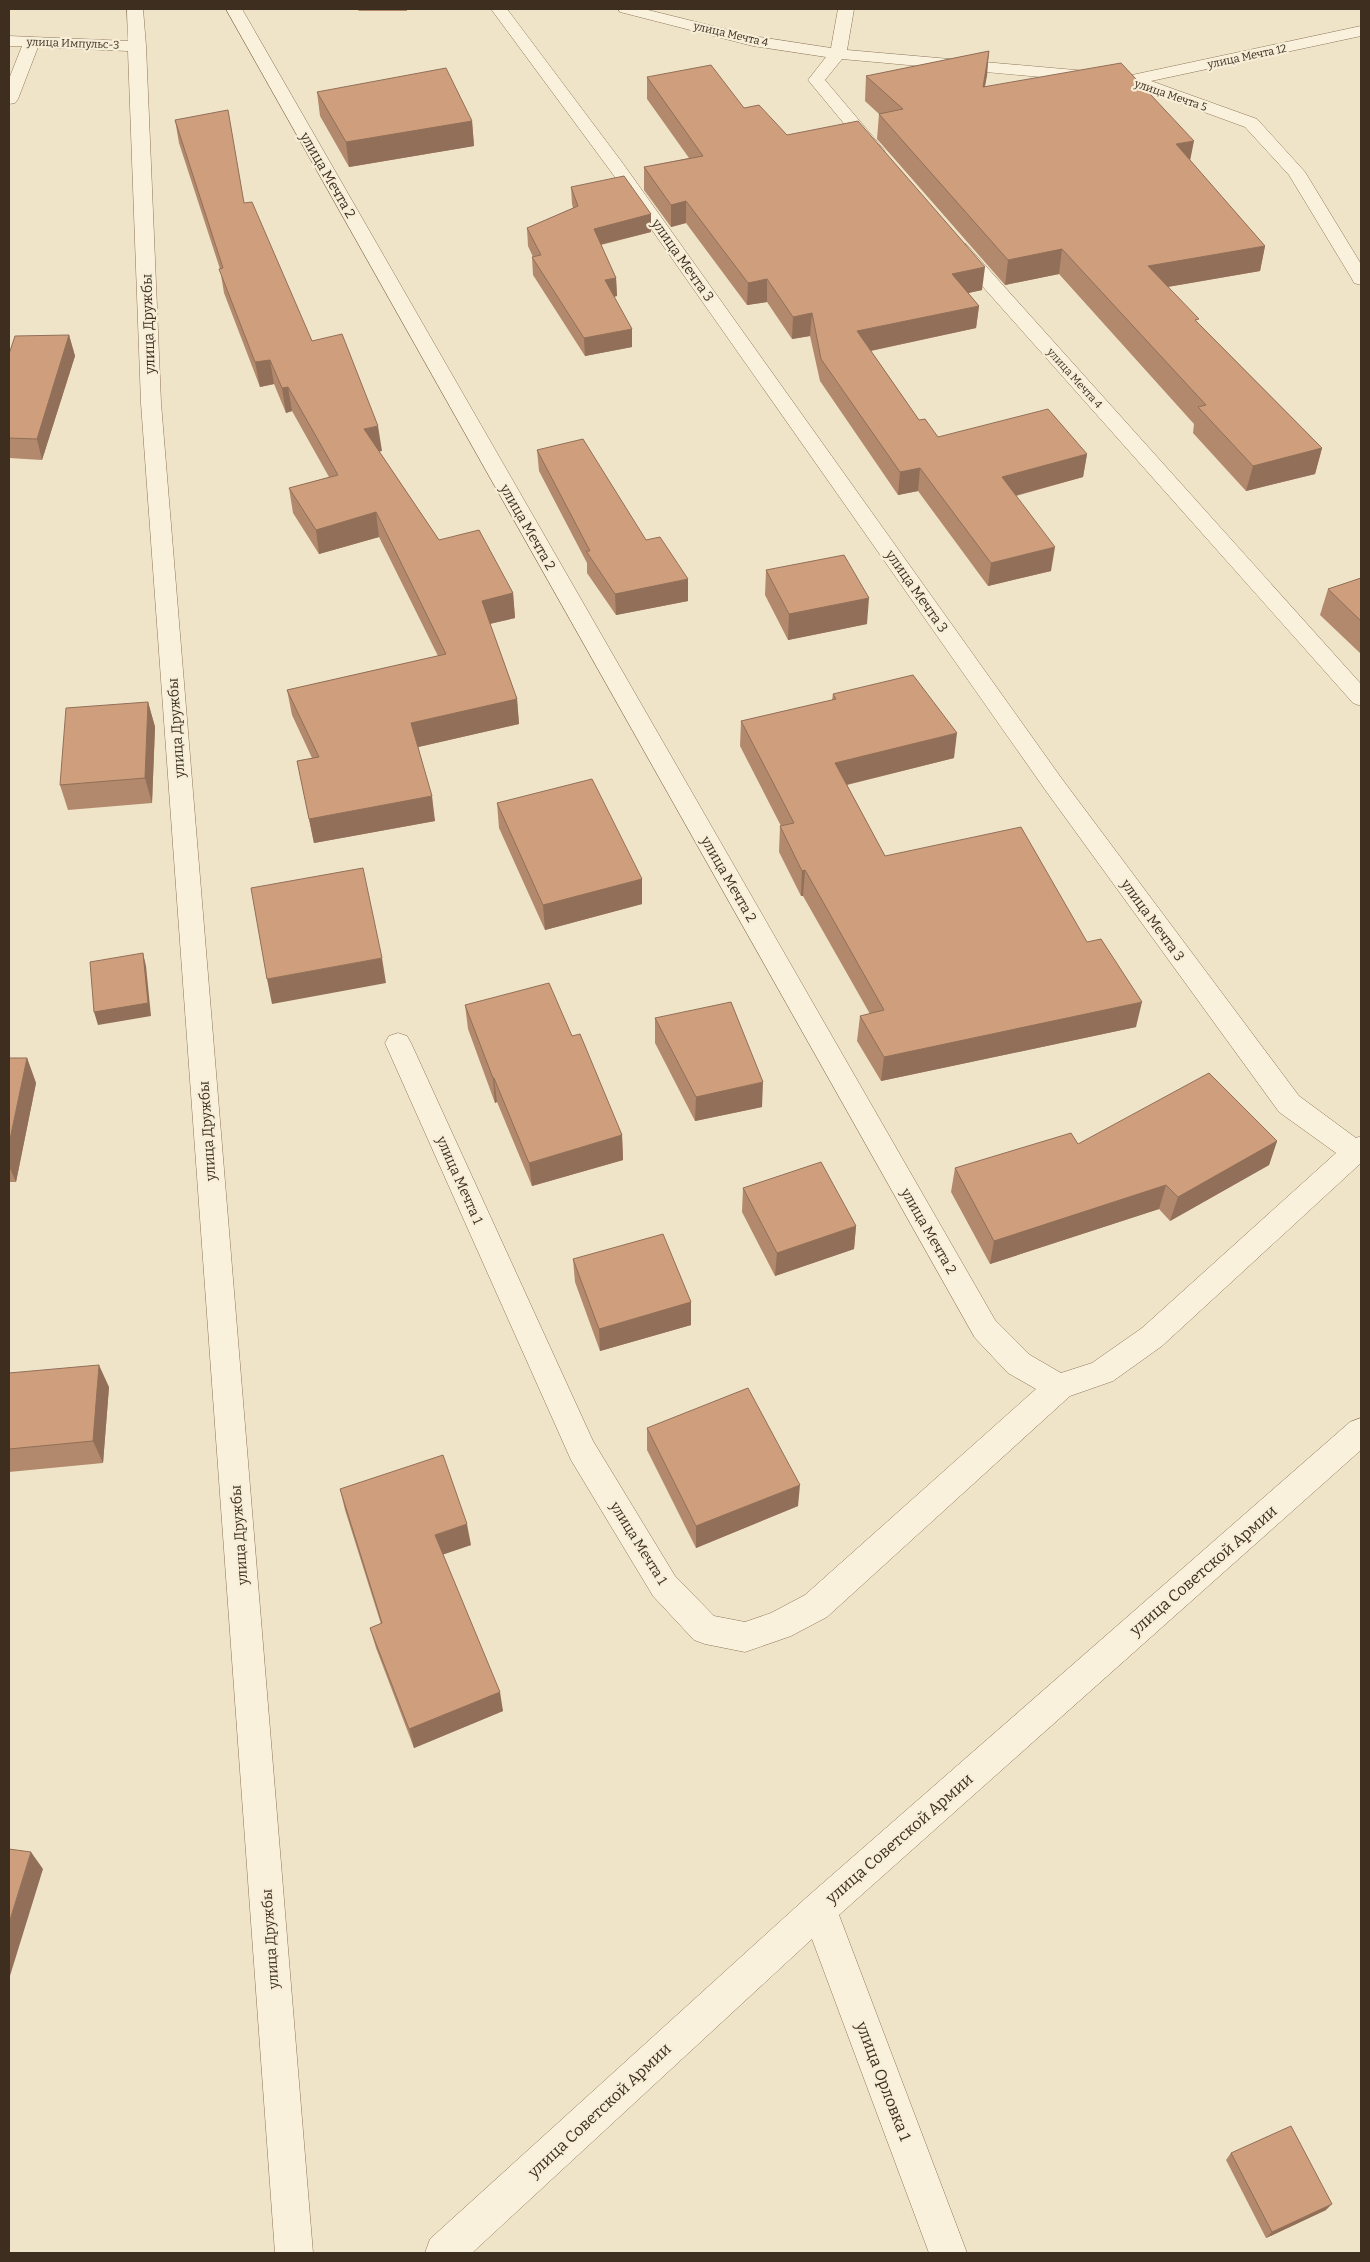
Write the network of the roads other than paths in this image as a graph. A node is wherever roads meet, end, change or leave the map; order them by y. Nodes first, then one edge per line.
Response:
1 (135, 9) edge
2 (234, 9) edge
3 (499, 9) edge
4 (626, 9) edge
5 (846, 9) edge
6 (1361, 31) edge
7 (9, 41) edge
8 (32, 42) junction
9 (138, 46) junction
10 (838, 54) junction
11 (1132, 80) junction
12 (9, 99) edge
13 (890, 167) edge
14 (945, 233) edge
15 (1361, 279) edge
16 (1361, 698) edge
17 (398, 1042) dead end
18 (1358, 1150) edge
19 (1059, 1387) junction
20 (1361, 1432) edge
21 (819, 1909) junction
22 (294, 2253) edge
23 (444, 2253) edge
24 (948, 2253) edge

1 - 9 street, улица Дружбы
2 - 19 street, улица Мечта 2
3 - 18 street, улица Мечта 3
4 - 10 street, улица Мечта 4
5 - 10 street
6 - 11 street, улица Мечта 12
7 - 8 street, улица Импульс-3
8 - 9 street, улица Импульс-3
8 - 12 street
9 - 22 street, улица Дружбы
10 - 11 street, улица Мечта 5
10 - 13 street
11 - 15 street, улица Мечта 5
14 - 16 street, улица Мечта 4
17 - 19 street, улица Мечта 1
18 - 19 street
20 - 21 street, улица Советской Армии
21 - 23 street, улица Советской Армии
21 - 24 street, улица Орловка 1

